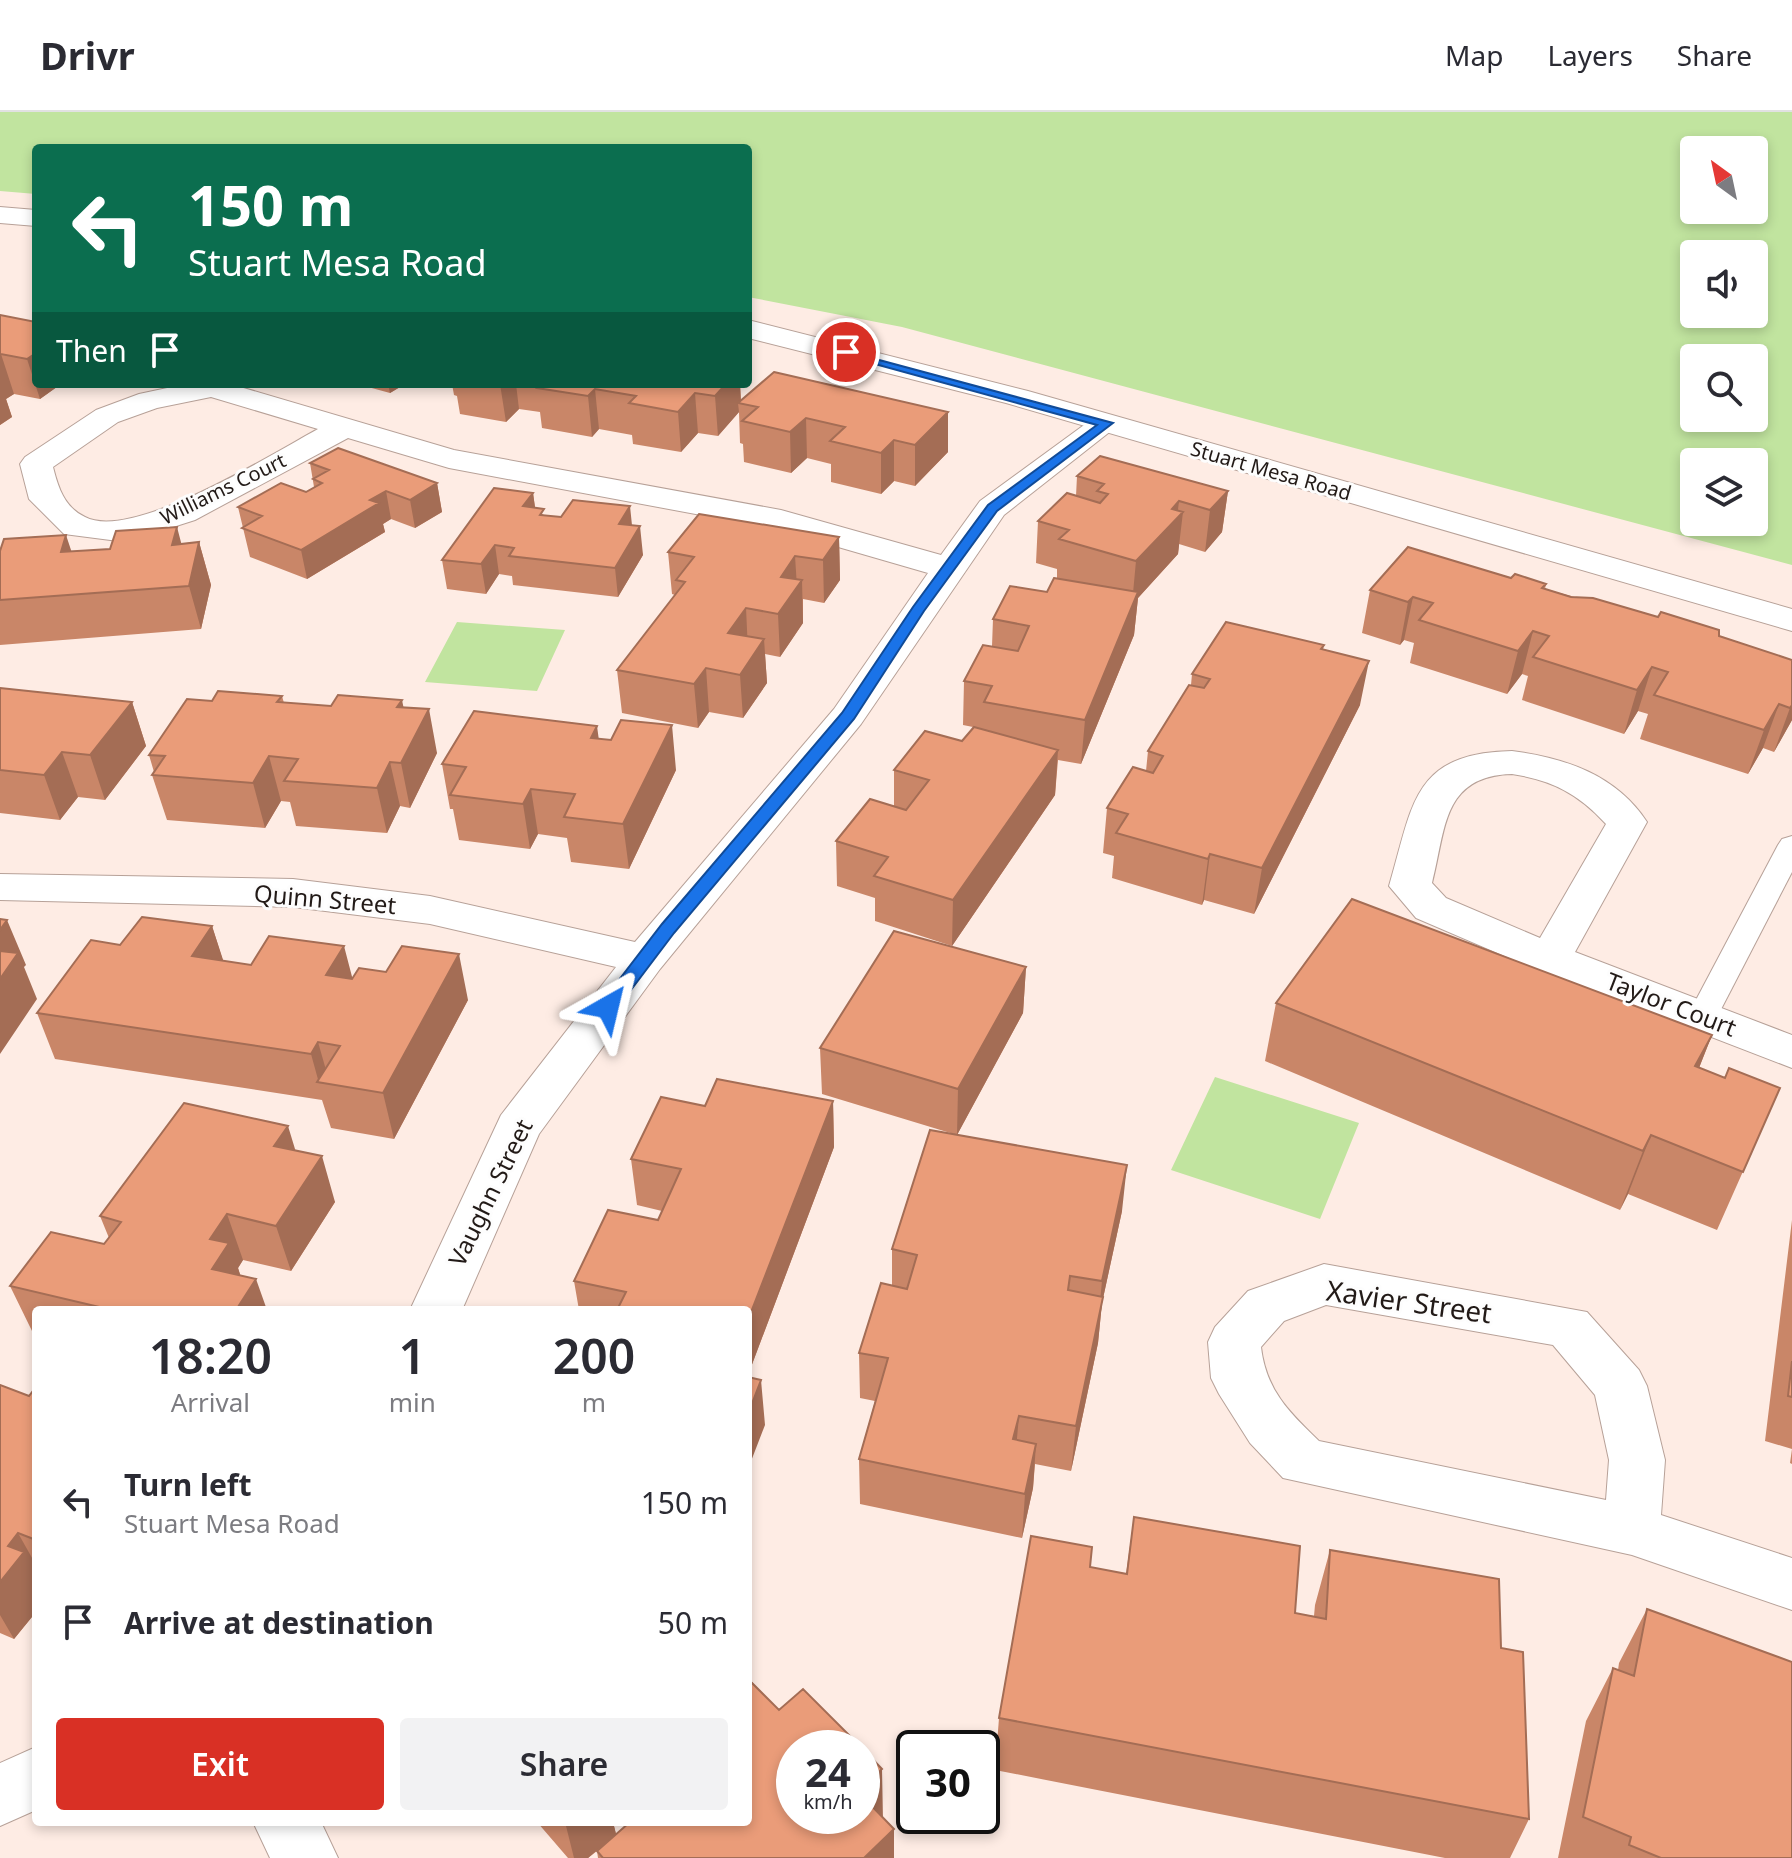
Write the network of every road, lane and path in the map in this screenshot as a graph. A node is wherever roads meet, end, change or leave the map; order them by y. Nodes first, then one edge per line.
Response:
1 (0, 215) edge
2 (32, 218) edge
3 (752, 330) edge
4 (1106, 423) junction
5 (344, 428) junction
6 (948, 568) junction
7 (1792, 620) edge
8 (1792, 845) edge
9 (0, 887) edge
10 (645, 959) junction
11 (1550, 959) junction
12 (1702, 1017) junction
13 (1792, 1052) edge
14 (438, 1306) edge
15 (1632, 1530) junction
16 (1792, 1584) edge
17 (32, 1780) edge
18 (0, 1795) edge
19 (287, 1826) edge
20 (306, 1858) edge

1 - 2 street
3 - 4 street, Stuart Mesa Road
4 - 6 street, Vaughn Street
4 - 7 street, Stuart Mesa Road
5 - 5 street, Williams Court
5 - 6 street, Williams Court
6 - 10 street, Vaughn Street
8 - 12 lane
9 - 10 street, Quinn Street
10 - 14 street, Vaughn Street
11 - 11 street, Taylor Court
11 - 12 street, Taylor Court
12 - 13 street, Taylor Court
15 - 15 street, Xavier Street
15 - 16 street, Xavier Street
17 - 18 street
19 - 20 street

